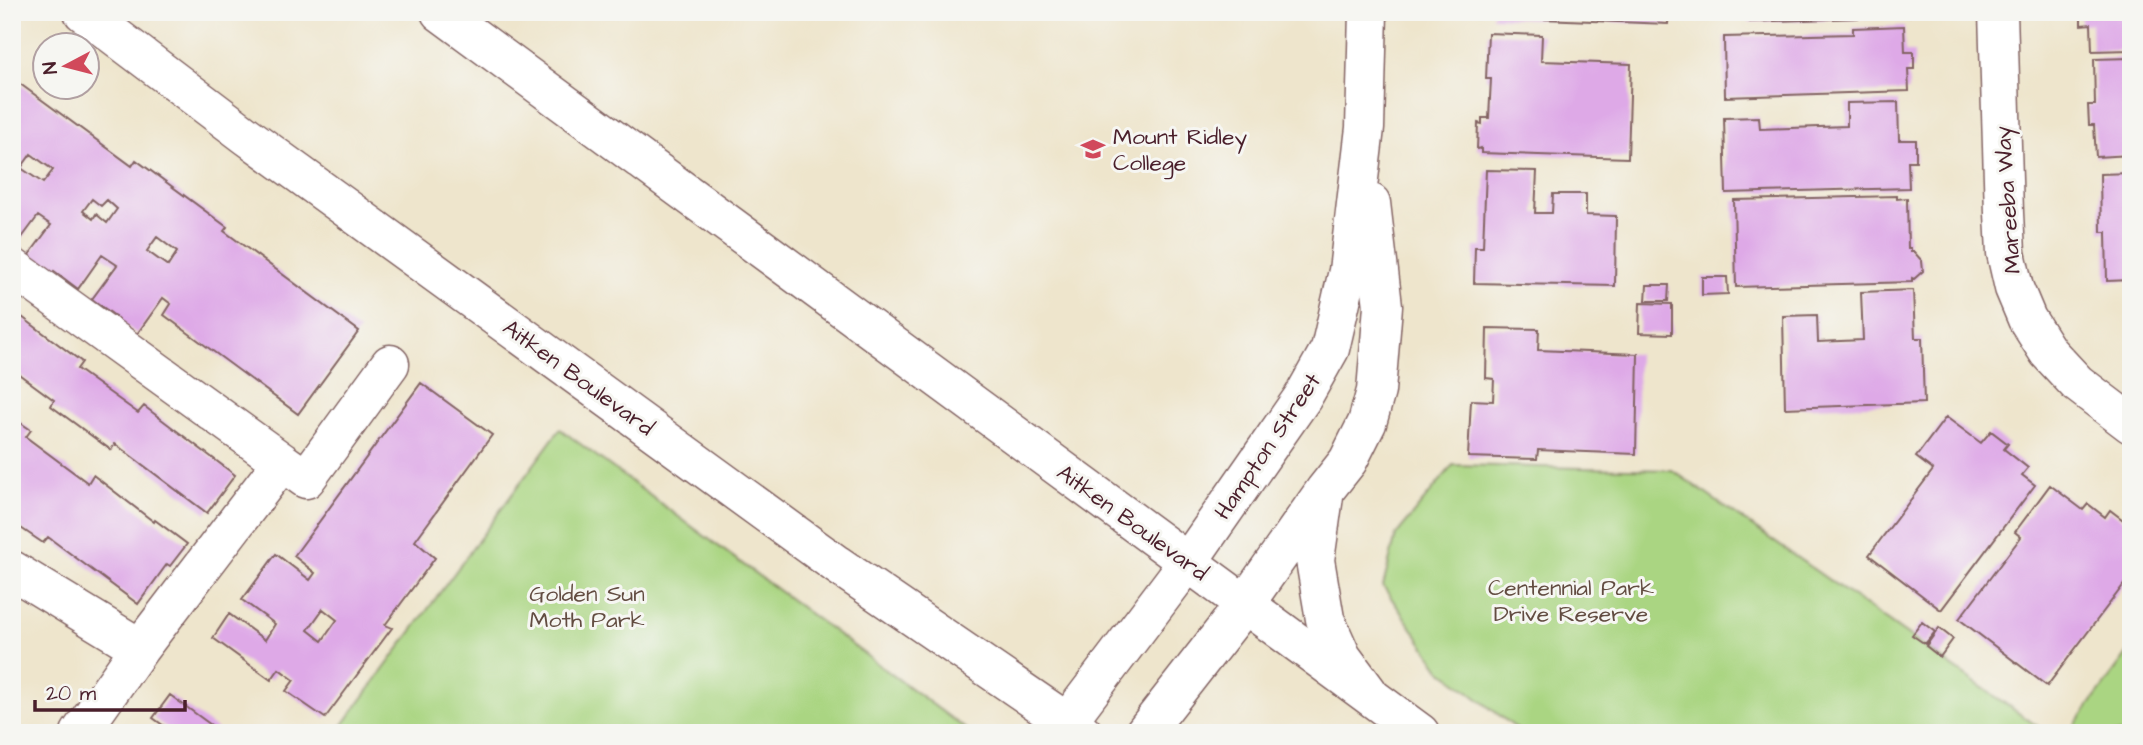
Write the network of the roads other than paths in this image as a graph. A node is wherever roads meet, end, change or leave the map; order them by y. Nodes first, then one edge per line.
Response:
1 (83, 12) edge
2 (440, 12) edge
3 (1368, 12) edge
4 (1997, 12) edge
5 (1365, 128) junction
6 (12, 267) edge
7 (390, 363) dead end
8 (2131, 424) edge
9 (282, 462) junction
10 (1325, 490) junction
11 (1188, 562) junction
12 (12, 570) edge
13 (1245, 604) junction
14 (140, 648) junction
15 (1372, 697) junction
16 (1075, 727) edge
17 (80, 733) edge
18 (1144, 733) edge
19 (1420, 733) edge

1 - 16 main road, Aitken Boulevard
2 - 11 main road, Aitken Boulevard
3 - 5 main road, Hampton Street
4 - 8 main road, Mareeba Way
5 - 10 main road, Hampton Street
5 - 11 main road, Hampton Street
6 - 9 main road
7 - 9 main road
9 - 14 main road
10 - 13 main road, Hampton Street
10 - 15 main road
11 - 13 main road, Aitken Boulevard
11 - 16 main road, Hampton Street
12 - 14 main road
13 - 15 main road, Aitken Boulevard
13 - 18 main road, Hampton Street
14 - 17 main road
15 - 19 main road, Aitken Boulevard

